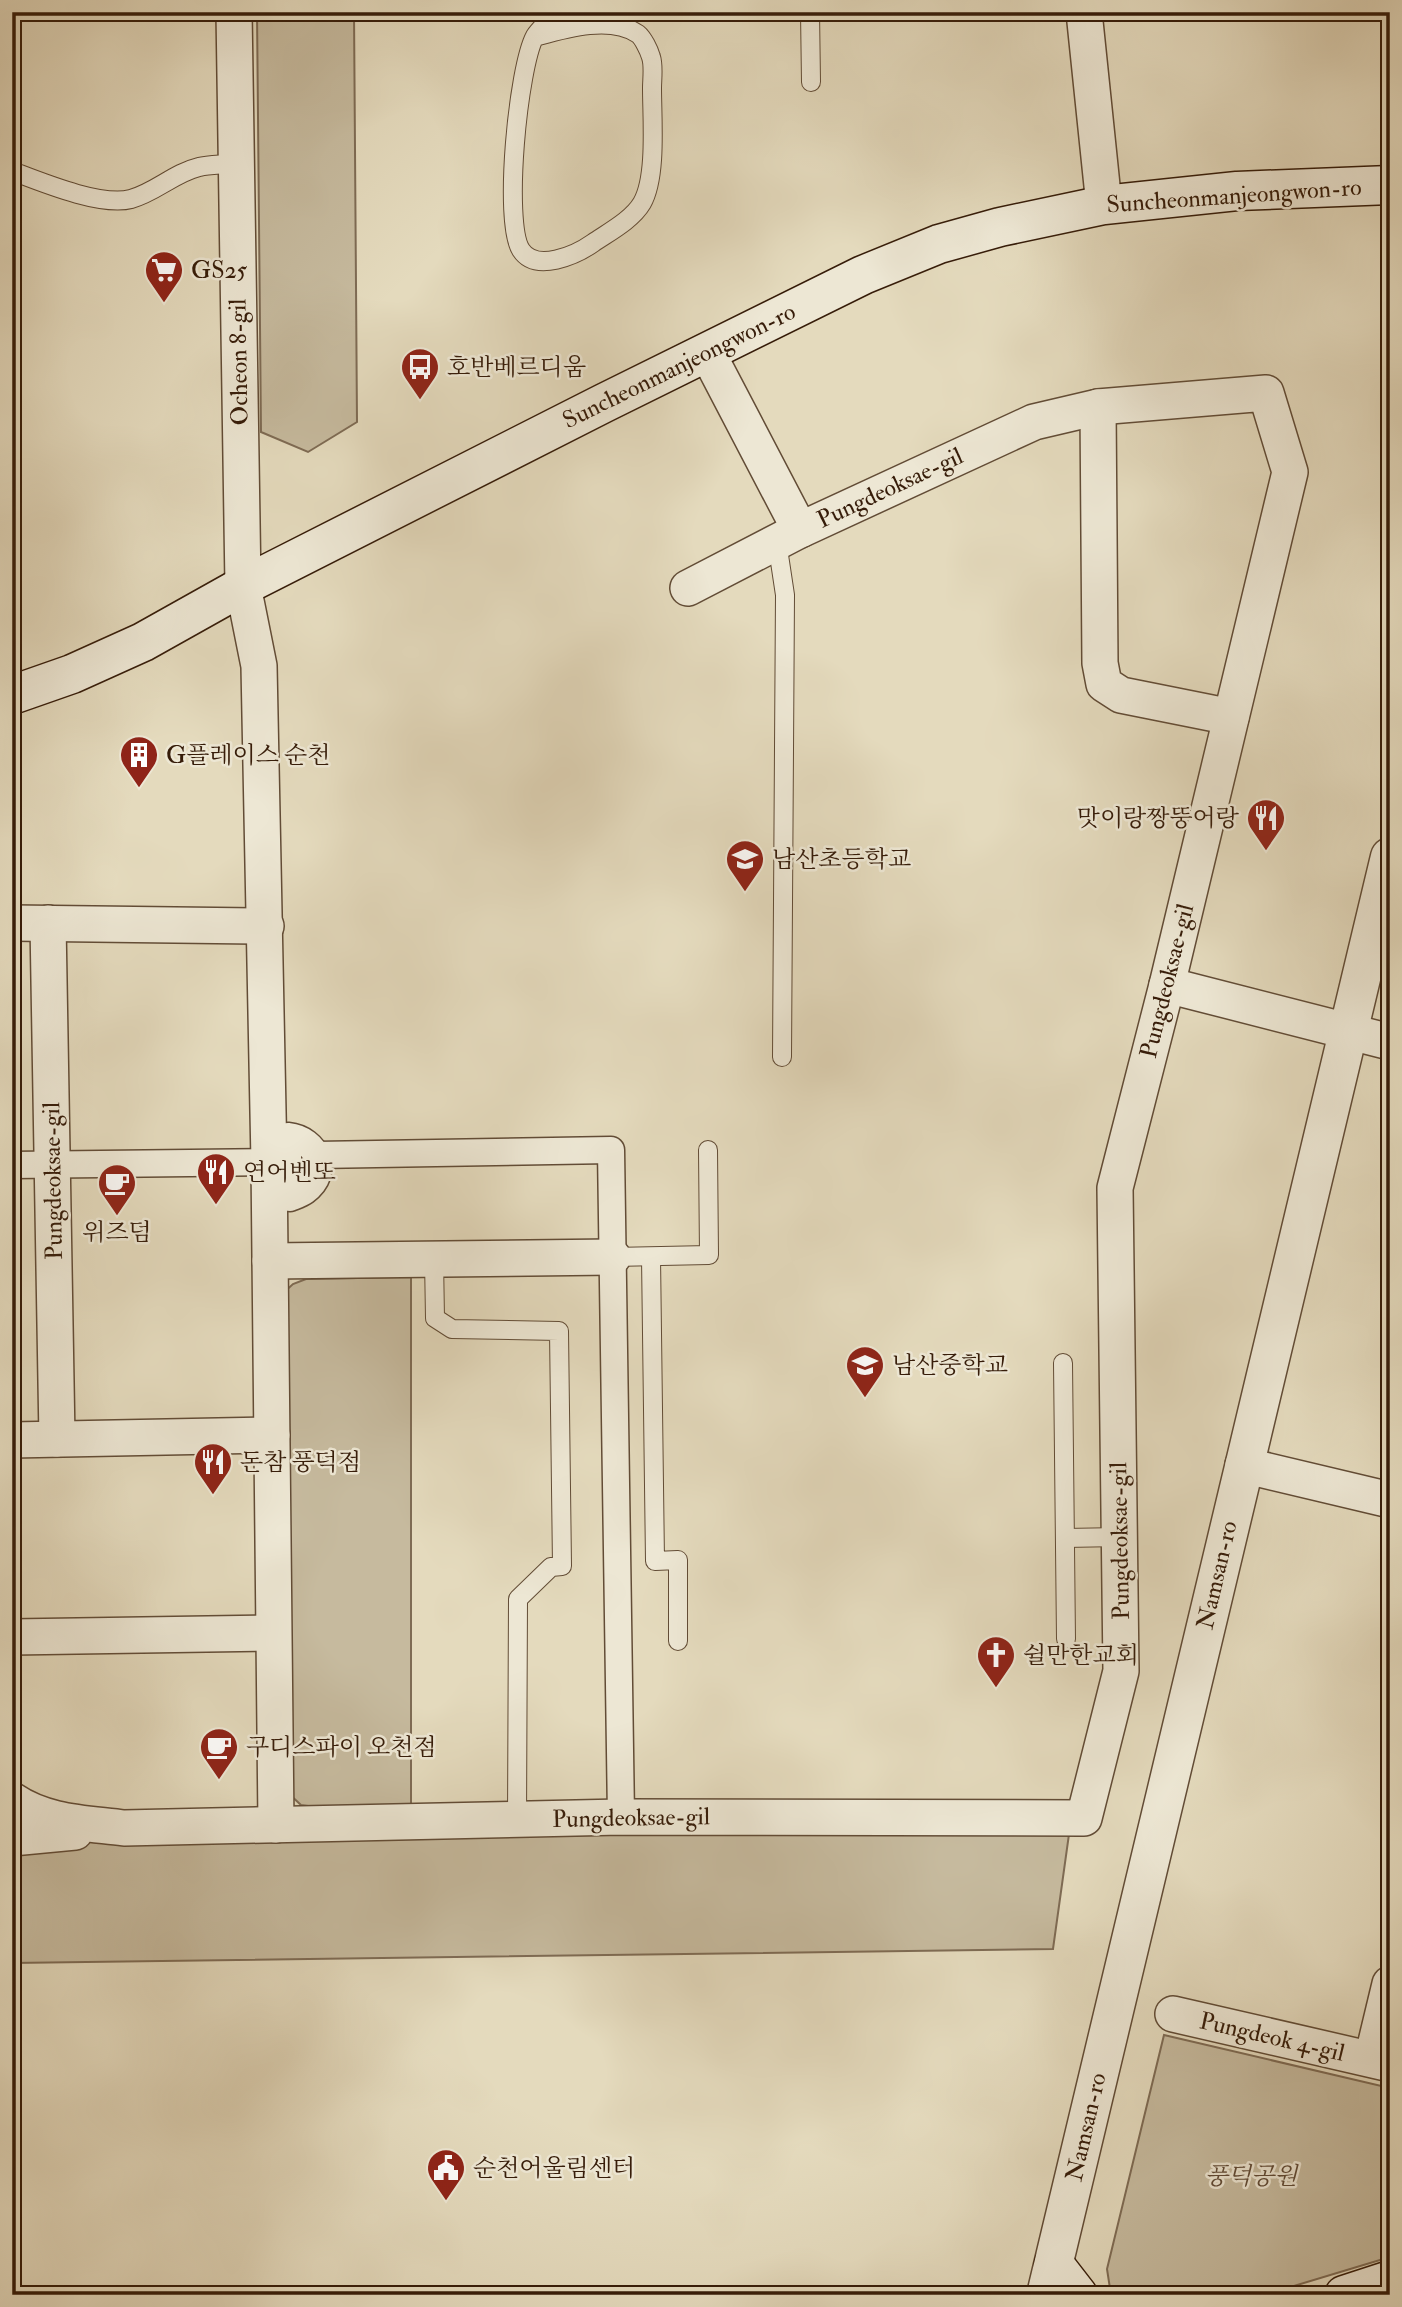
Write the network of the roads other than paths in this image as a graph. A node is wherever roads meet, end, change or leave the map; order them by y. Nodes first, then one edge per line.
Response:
1 (233, 12) edge
2 (555, 12) edge
3 (810, 12) edge
4 (1084, 12) edge
5 (535, 37) junction
6 (811, 82) dead end
7 (236, 163) junction
8 (12, 170) edge
9 (1390, 185) edge
10 (1104, 205) junction
11 (707, 352) junction
12 (1098, 407) junction
13 (788, 536) junction
14 (243, 586) junction
15 (688, 587) dead end
16 (12, 695) edge
17 (1231, 717) junction
18 (1390, 857) edge
19 (12, 923) edge
20 (48, 923) junction
21 (265, 926) junction
22 (1167, 985) junction
23 (1347, 1031) junction
24 (1390, 1042) edge
25 (782, 1057) dead end
26 (708, 1150) dead end
27 (317, 1155) junction
28 (279, 1161) junction
29 (12, 1165) edge
30 (53, 1165) junction
31 (613, 1257) junction
32 (651, 1257) junction
33 (434, 1259) junction
34 (270, 1261) junction
35 (1063, 1363) dead end
36 (272, 1435) junction
37 (57, 1439) junction
38 (12, 1440) edge
39 (1243, 1465) junction
40 (1390, 1500) edge
41 (1119, 1537) junction
42 (1065, 1538) junction
43 (273, 1633) junction
44 (12, 1637) edge
45 (1066, 1639) dead end
46 (678, 1641) dead end
47 (12, 1800) edge
48 (621, 1817) junction
49 (517, 1819) junction
50 (276, 1825) junction
51 (124, 1828) junction
52 (12, 1838) edge
53 (1390, 1984) edge
54 (1173, 2014) dead end
55 (1381, 2062) edge
56 (1050, 2279) edge
57 (1390, 2280) edge
58 (1078, 2295) edge
59 (1344, 2295) edge

1 - 7 street, Ocheon 8-gil
2 - 5 lane
3 - 6 lane
4 - 10 street
5 - 5 lane
7 - 8 lane
7 - 14 street, Ocheon 8-gil
9 - 10 main road, Suncheonmanjeongwon-ro
10 - 11 main road, Suncheonmanjeongwon-ro
11 - 13 street
11 - 14 main road, Suncheonmanjeongwon-ro
12 - 13 street, Pungdeoksae-gil
12 - 17 street
12 - 17 street, Pungdeoksae-gil
13 - 15 street, Pungdeoksae-gil
13 - 25 lane
14 - 16 main road, Suncheonmanjeongwon-ro
14 - 21 street
17 - 22 street, Pungdeoksae-gil
18 - 23 main road, Namsan-ro
19 - 20 street
20 - 21 street
20 - 30 street, Pungdeoksae-gil
21 - 28 street
22 - 23 street
22 - 41 street, Pungdeoksae-gil
23 - 24 street
23 - 39 main road, Namsan-ro
26 - 32 lane
27 - 28 street
27 - 28 street
27 - 31 street
28 - 30 street
28 - 34 street
29 - 30 street
30 - 37 street, Pungdeoksae-gil
31 - 32 lane
31 - 33 street
31 - 48 street
32 - 46 lane
33 - 34 street
33 - 49 lane
34 - 36 street
35 - 42 lane
36 - 37 street
36 - 43 street
37 - 38 street
39 - 40 street
39 - 56 main road, Namsan-ro
41 - 42 lane
41 - 48 street, Pungdeoksae-gil
42 - 45 lane
43 - 44 street
43 - 50 street
47 - 51 street, Pungdeoksae-gil
48 - 49 street, Pungdeoksae-gil
49 - 50 street, Pungdeoksae-gil
50 - 51 street, Pungdeoksae-gil
51 - 52 street
53 - 55 street, Pungdeok 4-gil
54 - 55 street, Pungdeok 4-gil
56 - 58 main road
57 - 59 main road

